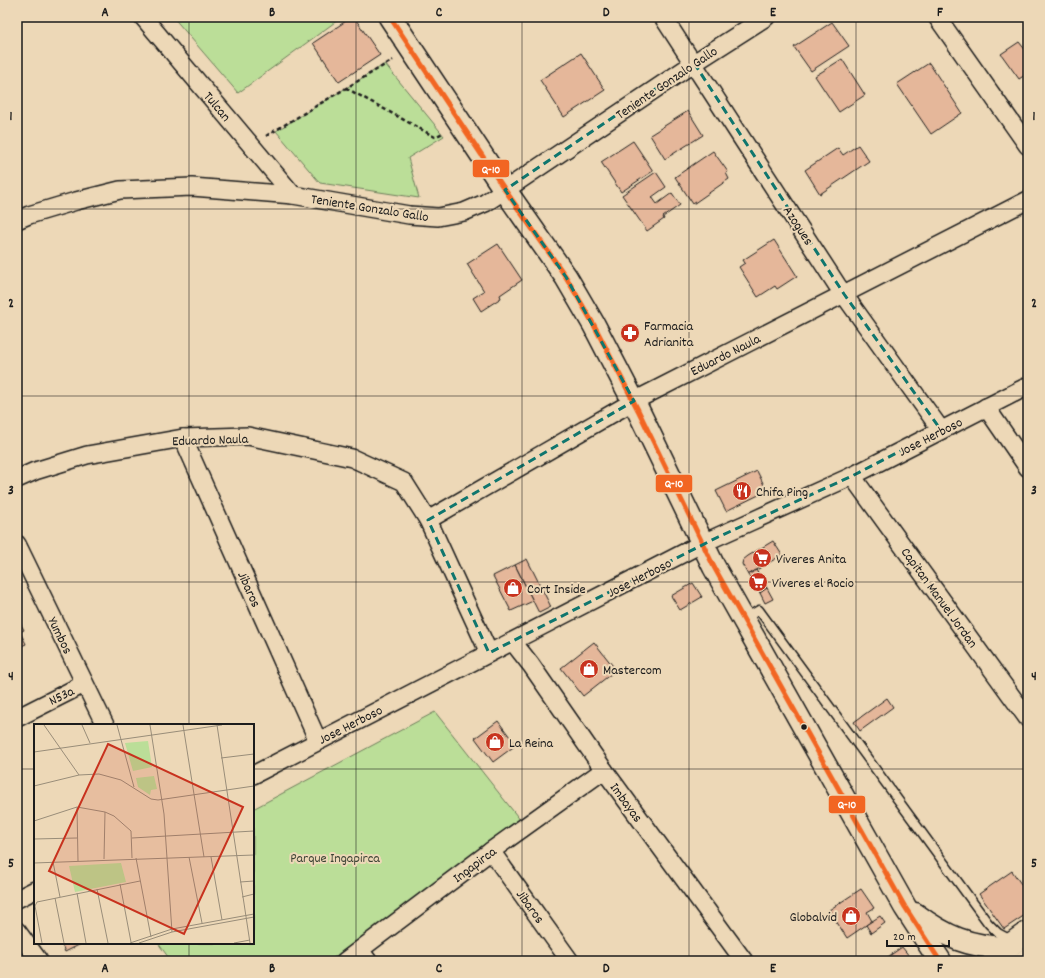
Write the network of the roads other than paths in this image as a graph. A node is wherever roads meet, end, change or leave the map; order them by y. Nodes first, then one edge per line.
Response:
1 (143, 17) edge
2 (390, 17) edge
3 (663, 17) edge
4 (766, 17) edge
5 (937, 17) edge
6 (694, 63) junction
7 (1028, 146) edge
8 (505, 190) junction
9 (293, 195) junction
10 (1028, 200) edge
11 (17, 220) edge
12 (844, 294) junction
13 (1028, 386) edge
14 (634, 401) junction
15 (986, 407) junction
16 (940, 430) junction
17 (183, 438) junction
18 (1028, 468) edge
19 (852, 476) junction
20 (17, 479) edge
21 (428, 520) junction
22 (703, 543) junction
23 (17, 544) edge
24 (744, 619) junction
25 (513, 642) junction
26 (489, 653) junction
27 (84, 684) junction
28 (17, 718) edge
29 (1028, 719) edge
30 (104, 724) edge
31 (318, 741) junction
32 (604, 770) junction
33 (254, 774) edge
34 (491, 851) junction
35 (34, 890) edge
36 (17, 899) edge
37 (905, 907) junction
38 (17, 931) edge
39 (1020, 945) edge
40 (364, 955) edge
41 (39, 961) edge
42 (345, 961) edge
43 (570, 961) edge
44 (744, 961) edge
45 (940, 961) edge
46 (988, 961) edge
47 (1025, 961) edge

1 - 9 street, Tulcan
2 - 8 main road
3 - 6 street, Azogues
4 - 6 street, Teniente Gonzalo Gallo
5 - 7 street
6 - 8 street, Teniente Gonzalo Gallo
6 - 12 street, Azogues
8 - 9 street, Teniente Gonzalo Gallo
8 - 14 main road
9 - 11 street, Teniente Gonzalo Gallo
10 - 12 street, Eduardo Naula
12 - 14 street, Eduardo Naula
12 - 16 street, Azogues
13 - 15 street, Jose Herboso
14 - 21 street, Eduardo Naula
14 - 22 main road
15 - 16 street, Jose Herboso
15 - 18 street
16 - 19 street, Jose Herboso
17 - 20 street, Eduardo Naula
17 - 21 street, Eduardo Naula
17 - 31 street, Jibaros
19 - 22 street, Jose Herboso
19 - 29 street, Capitan Manuel Jordan
21 - 26 street, Eduardo Naula
22 - 24 main road
22 - 25 street, Jose Herboso
23 - 27 street, Yumbos
24 - 37 main road
24 - 39 lane
25 - 26 street, Jose Herboso
25 - 32 street, Imbayas
26 - 31 street, Jose Herboso
27 - 28 street, N53a
27 - 30 street, Yumbos
31 - 33 street, Jose Herboso
32 - 34 street, Ingapirca
32 - 44 street, Imbayas
34 - 40 street, Ingapirca
34 - 43 street, Jibaros
35 - 36 street
37 - 39 main road
37 - 45 main road
38 - 41 street
39 - 46 main road
39 - 47 main road
40 - 42 street, Ingapirca

